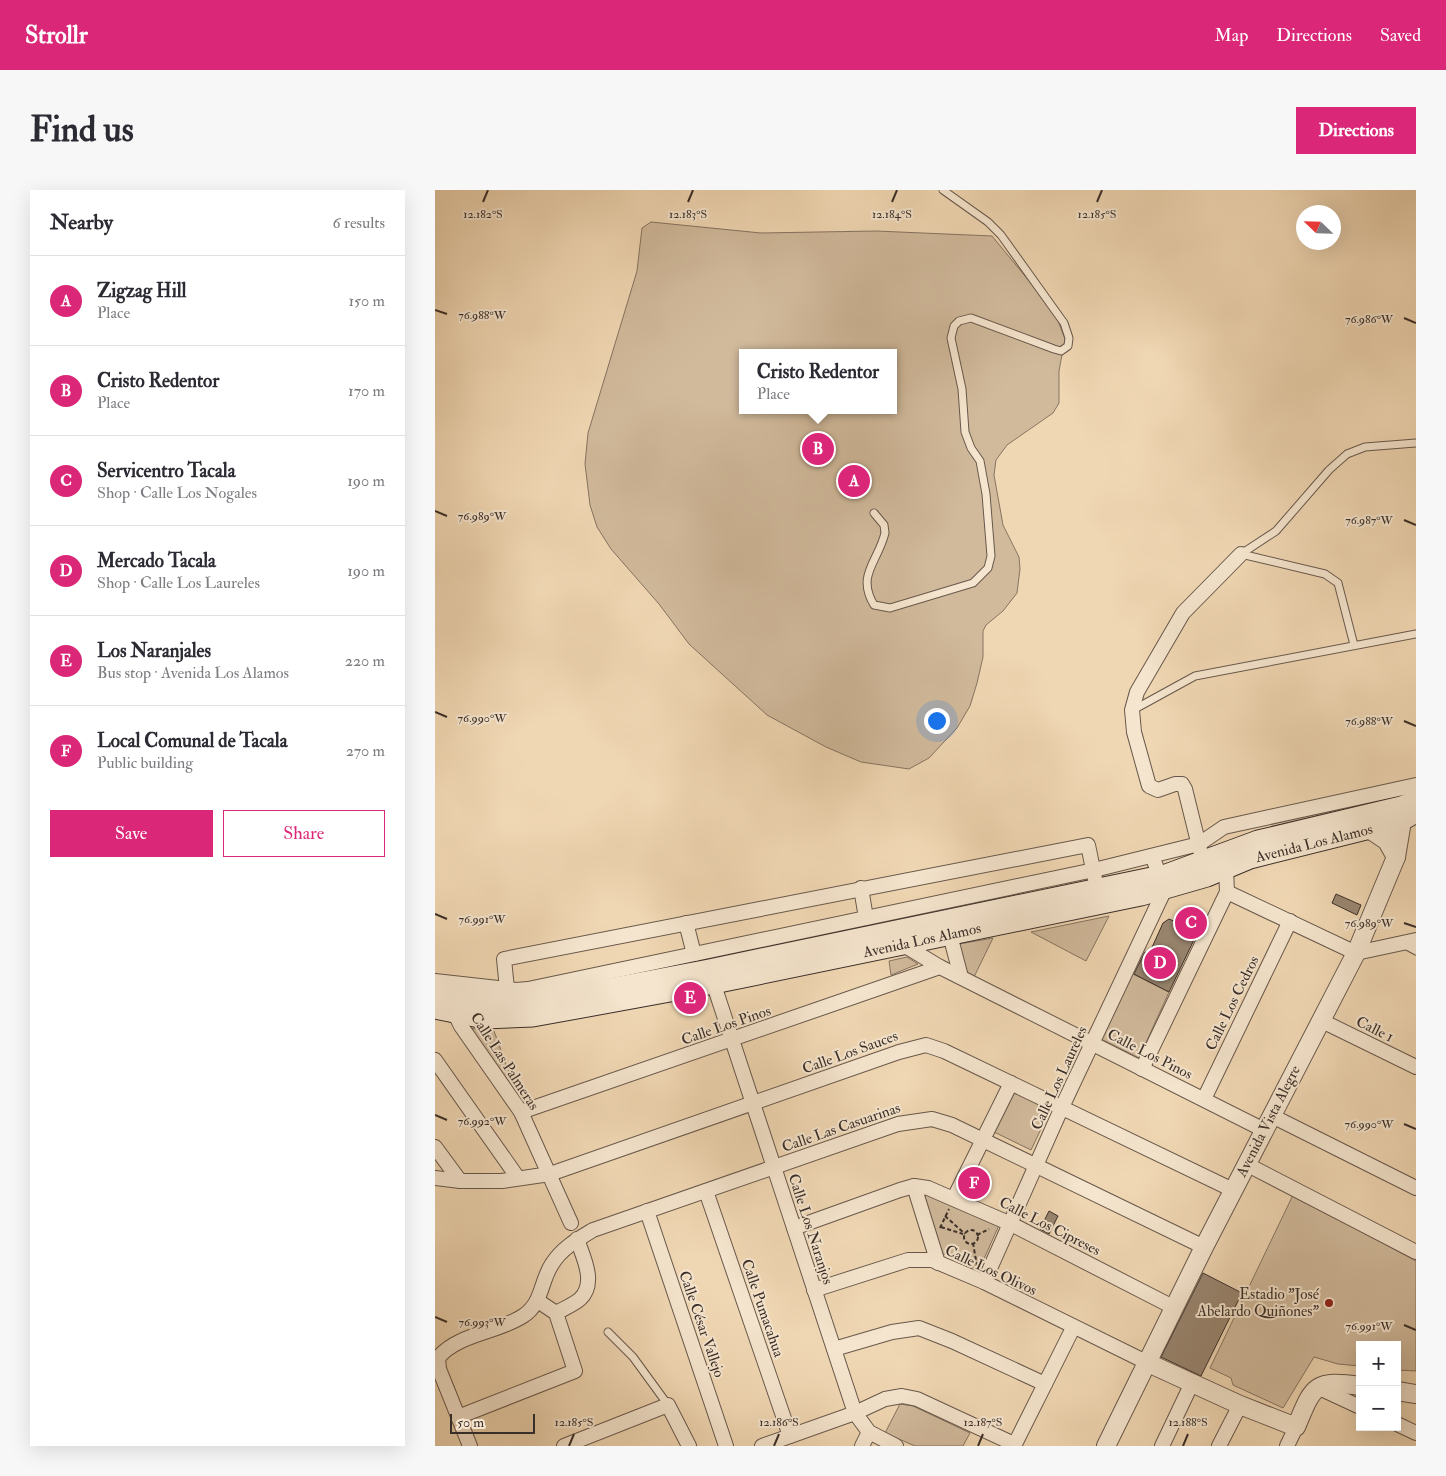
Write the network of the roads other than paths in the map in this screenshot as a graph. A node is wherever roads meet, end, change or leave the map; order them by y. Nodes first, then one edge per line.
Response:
1 (943, 190) edge
2 (1416, 443) edge
3 (874, 513) dead end
4 (1241, 554) junction
5 (1416, 634) edge
6 (1354, 645) junction
7 (1133, 710) junction
8 (1416, 785) edge
9 (1408, 808) edge
10 (1369, 829) junction
11 (1153, 856) junction
12 (1396, 857) junction
13 (1203, 861) junction
14 (1226, 869) junction
15 (1094, 870) junction
16 (1162, 882) junction
17 (861, 888) junction
18 (1097, 889) junction
19 (1227, 892) junction
20 (1290, 921) junction
21 (687, 923) junction
22 (875, 929) junction
23 (950, 934) junction
24 (1416, 940) edge
25 (1401, 943) junction
26 (902, 944) junction
27 (1416, 951) edge
28 (1356, 953) junction
29 (694, 954) junction
30 (940, 967) junction
31 (712, 977) junction
32 (961, 977) junction
33 (435, 981) edge
34 (507, 989) junction
35 (435, 994) edge
36 (456, 1006) junction
37 (435, 1009) edge
38 (1320, 1020) junction
39 (733, 1040) junction
40 (1093, 1043) junction
41 (435, 1060) edge
42 (1416, 1067) edge
43 (1142, 1069) junction
44 (1011, 1084) junction
45 (1204, 1099) junction
46 (753, 1104) junction
47 (1062, 1107) junction
48 (521, 1112) junction
49 (1268, 1123) junction
50 (983, 1139) junction
51 (435, 1147) edge
52 (1246, 1164) junction
53 (1037, 1165) junction
54 (774, 1167) junction
55 (550, 1174) junction
56 (435, 1178) edge
57 (518, 1178) junction
58 (460, 1181) junction
59 (913, 1186) junction
60 (1416, 1188) edge
61 (1233, 1190) junction
62 (706, 1191) junction
63 (954, 1198) junction
64 (647, 1212) junction
65 (571, 1223) dead end
66 (1011, 1224) junction
67 (794, 1228) junction
68 (577, 1239) junction
69 (1204, 1247) junction
70 (1416, 1252) edge
71 (938, 1262) junction
72 (984, 1282) junction
73 (815, 1290) junction
74 (538, 1301) junction
75 (1173, 1308) junction
76 (555, 1313) junction
77 (1073, 1328) junction
78 (608, 1332) dead end
79 (834, 1349) junction
80 (1146, 1362) junction
81 (1192, 1383) junction
82 (1045, 1384) junction
83 (1356, 1385) edge
84 (1317, 1387) junction
85 (1401, 1392) edge
86 (1416, 1394) edge
87 (1356, 1404) edge
88 (668, 1405) junction
89 (1240, 1405) junction
90 (855, 1413) junction
91 (458, 1417) junction
92 (1401, 1426) edge
93 (1296, 1427) junction
94 (869, 1432) junction
95 (1416, 1433) edge
96 (790, 1436) junction
97 (571, 1445) edge
98 (1014, 1445) edge
99 (470, 1446) edge
100 (689, 1446) edge
101 (725, 1446) edge
102 (763, 1446) edge
103 (863, 1446) edge
104 (896, 1446) edge
105 (1106, 1446) edge
106 (1162, 1446) edge
107 (1219, 1446) edge
108 (1287, 1446) edge

1 - 3 lane
2 - 4 lane
4 - 6 lane
4 - 7 street
5 - 6 lane
6 - 7 lane
7 - 13 street
8 - 9 street
9 - 10 main road, Avenida Los Alamos
9 - 12 street, Avenida Vista Alegre
9 - 13 main road, Avenida Los Alamos
10 - 12 street
10 - 14 main road, Avenida Los Alamos
11 - 13 street
11 - 15 street
11 - 16 street
12 - 28 street, Avenida Vista Alegre
13 - 14 main road, Avenida Los Alamos
13 - 16 main road, Avenida Los Alamos
14 - 19 street
15 - 17 street
15 - 18 street
15 - 22 street
16 - 18 main road, Avenida Los Alamos
16 - 23 main road, Avenida Los Alamos
16 - 40 street, Calle Los Laureles
17 - 21 street
17 - 22 street
18 - 22 main road, Avenida Los Alamos
19 - 20 street
19 - 43 street
20 - 28 street
20 - 45 street, Calle Los Cedros
21 - 29 street
21 - 34 street
22 - 26 main road, Avenida Los Alamos
22 - 29 street
22 - 31 main road, Avenida Los Alamos
23 - 26 main road, Avenida Los Alamos
23 - 32 street
24 - 25 street
25 - 27 lane
25 - 28 street
26 - 30 street, Calle Los Pinos
28 - 38 street, Avenida Vista Alegre
29 - 34 street
30 - 32 street, Calle Los Pinos
30 - 39 street, Calle Los Pinos
31 - 36 main road, Avenida Los Alamos
31 - 39 street, Calle Los Naranjos
32 - 40 street, Calle Los Pinos
33 - 34 street
35 - 36 main road, Avenida Los Alamos
36 - 37 main road, Avenida Los Alamos
36 - 48 street, Calle Las Palmeras
38 - 42 street, Calle 1
38 - 49 street, Avenida Vista Alegre
39 - 46 street, Calle Los Naranjos
39 - 48 street, Calle Los Pinos
40 - 43 street, Calle Los Pinos
40 - 47 street, Calle Los Laureles
41 - 57 street
43 - 45 street, Calle Los Pinos
44 - 46 street, Calle Los Sauces
44 - 47 street, Calle Los Sauces
44 - 50 street
45 - 49 street, Calle Los Pinos
46 - 54 street, Calle Los Naranjos
46 - 55 street, Calle Los Sauces
47 - 53 street, Calle Los Laureles
47 - 61 street, Calle Los Sauces
48 - 55 street, Calle Las Palmeras
49 - 52 street, Avenida Vista Alegre
49 - 60 street, Calle Los Pinos
50 - 53 street, Calle Las Casuarinas
50 - 54 street, Calle Las Casuarinas
50 - 63 street
51 - 58 street
52 - 61 street, Avenida Vista Alegre
52 - 70 street
53 - 66 street, Calle Los Laureles
53 - 69 street, Calle Las Casuarinas
54 - 62 street, Calle Las Casuarinas
54 - 67 street, Calle Los Naranjos
55 - 57 street, Calle Los Sauces
55 - 65 street, Calle Las Palmeras
56 - 58 street, Calle Los Sauces
57 - 58 street, Calle Los Sauces
59 - 63 street, Calle Los Cipreses
59 - 67 street
59 - 71 street
61 - 69 street, Avenida Vista Alegre
62 - 64 street, Calle Las Casuarinas
62 - 96 street, Calle Pumacahua
63 - 66 street, Calle Los Cipreses
64 - 68 street, Calle Las Casuarinas
64 - 101 street, Calle César Vallejo
66 - 72 street, Calle Los Laureles
66 - 75 street, Calle Los Cipreses
67 - 73 street, Calle Los Naranjos
68 - 74 street, Calle Las Casuarinas
68 - 76 street
69 - 75 street, Avenida Vista Alegre
71 - 72 street, Calle Los Olivos
71 - 73 street, Calle Los Olivos
72 - 77 street, Calle Los Olivos
73 - 79 street, Calle Los Naranjos
74 - 76 street
74 - 91 street
75 - 80 street, Avenida Vista Alegre
76 - 91 street
77 - 80 street, Calle Los Olivos
77 - 82 street
78 - 88 lane
79 - 82 street
79 - 90 street, Calle Los Naranjos
80 - 81 street
80 - 105 street, Avenida Vista Alegre
81 - 89 street
81 - 106 street
82 - 98 street
83 - 84 street
84 - 87 street
84 - 93 street
85 - 86 street
88 - 97 street
88 - 100 street
89 - 93 street
89 - 107 street
90 - 94 street, Calle Los Naranjos
90 - 96 street
90 - 98 street
91 - 99 street
92 - 95 street
93 - 108 street
94 - 103 street
94 - 104 street
96 - 102 street

